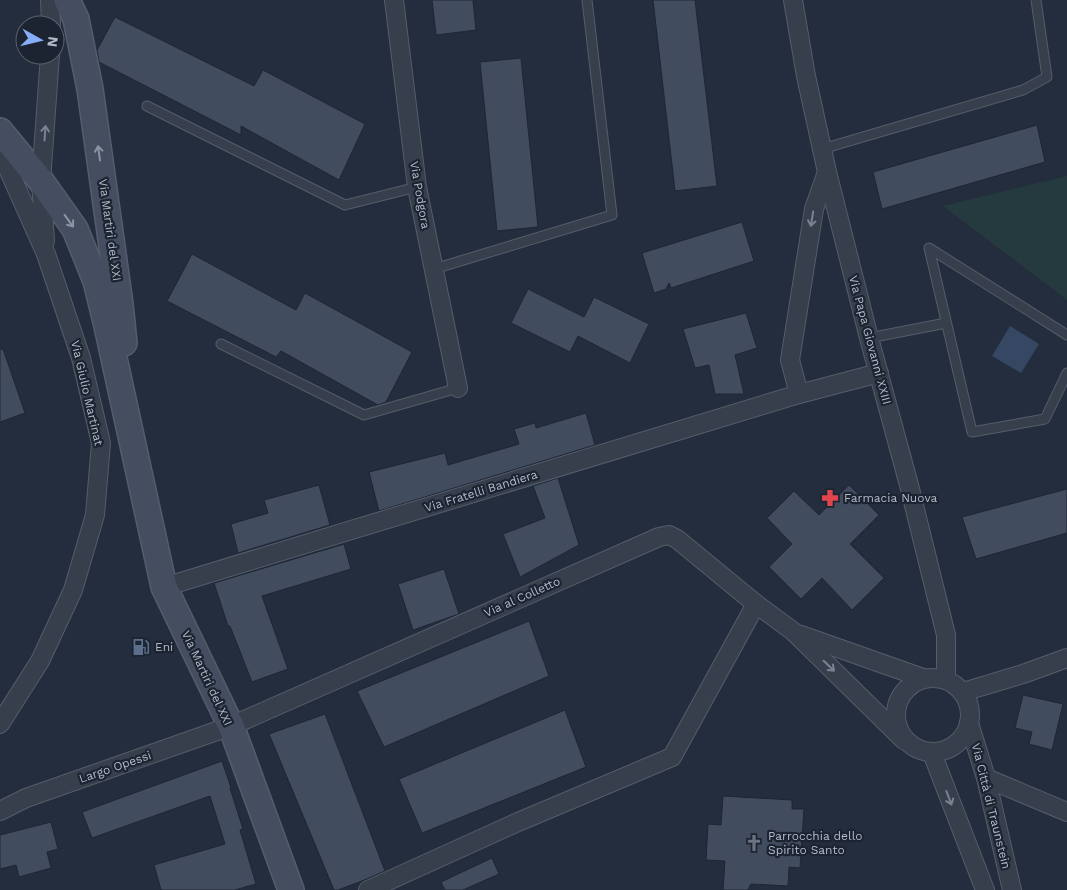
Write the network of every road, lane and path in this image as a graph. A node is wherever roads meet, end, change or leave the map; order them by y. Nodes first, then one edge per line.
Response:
1 (50, 0) edge
2 (67, 0) edge
3 (394, 0) edge
4 (587, 0) edge
5 (793, 0) edge
6 (1036, 0) edge
7 (51, 15) edge
8 (49, 65) edge
9 (147, 106) dead end
10 (0, 131) edge
11 (822, 149) junction
12 (0, 151) edge
13 (826, 172) junction
14 (41, 181) junction
15 (417, 187) junction
16 (46, 254) junction
17 (434, 270) junction
18 (946, 322) junction
19 (1067, 335) edge
20 (869, 338) junction
21 (221, 344) dead end
22 (879, 373) junction
23 (1067, 373) edge
24 (458, 388) joint
25 (799, 394) junction
26 (137, 462) junction
27 (164, 587) junction
28 (756, 604) junction
29 (794, 632) junction
30 (1067, 658) edge
31 (923, 678) junction
32 (946, 680) junction
33 (963, 692) junction
34 (969, 723) junction
35 (0, 724) edge
36 (231, 726) junction
37 (904, 740) junction
38 (932, 752) junction
39 (986, 778) junction
40 (0, 810) edge
41 (1067, 812) edge
42 (292, 890) edge
43 (368, 890) edge
44 (985, 890) edge
45 (1012, 890) edge

1 - 7 street
26 -> 2 street, Via Martiri del XXI
3 - 15 street, Via Podgora
4 - 17 lane
5 - 11 street, Via Papa Giovanni XXIII
6 - 11 lane
14 -> 8 street
9 - 15 lane
10 - 14 street, Via Martiri del XXI
11 - 13 street, Via Papa Giovanni XXIII
12 - 16 street
13 - 20 street, Via Papa Giovanni XXIII
13 -> 25 street
14 - 16 street
14 -> 26 street, Via Martiri del XXI
15 - 17 street, Via Podgora
16 - 35 street, Via Giulio Martinat
17 - 24 street, Via Podgora
18 - 19 lane
18 - 20 lane
18 - 23 lane
20 - 22 street, Via Papa Giovanni XXIII
21 - 24 lane
22 - 25 street, Via Fratelli Bandiera
22 - 32 street, Via Papa Giovanni XXIII
25 - 27 street, Via Fratelli Bandiera
26 - 27 street, Via Martiri del XXI
27 - 36 street, Via Martiri del XXI
28 - 29 street, Via al Colletto
28 - 36 street, Via al Colletto
28 - 43 street
29 - 31 street, Via al Colletto
29 -> 37 street, Via al Colletto
30 - 33 street
31 - 32 street
31 - 37 street
32 - 33 street
33 - 34 street
34 - 38 street
34 - 39 street, Via Città di Traunstein
36 - 40 street, Largo Opessi
36 - 42 street, Via Martiri del XXI
37 - 38 street
38 -> 44 street
39 - 41 street
39 - 45 street, Via Città di Traunstein

